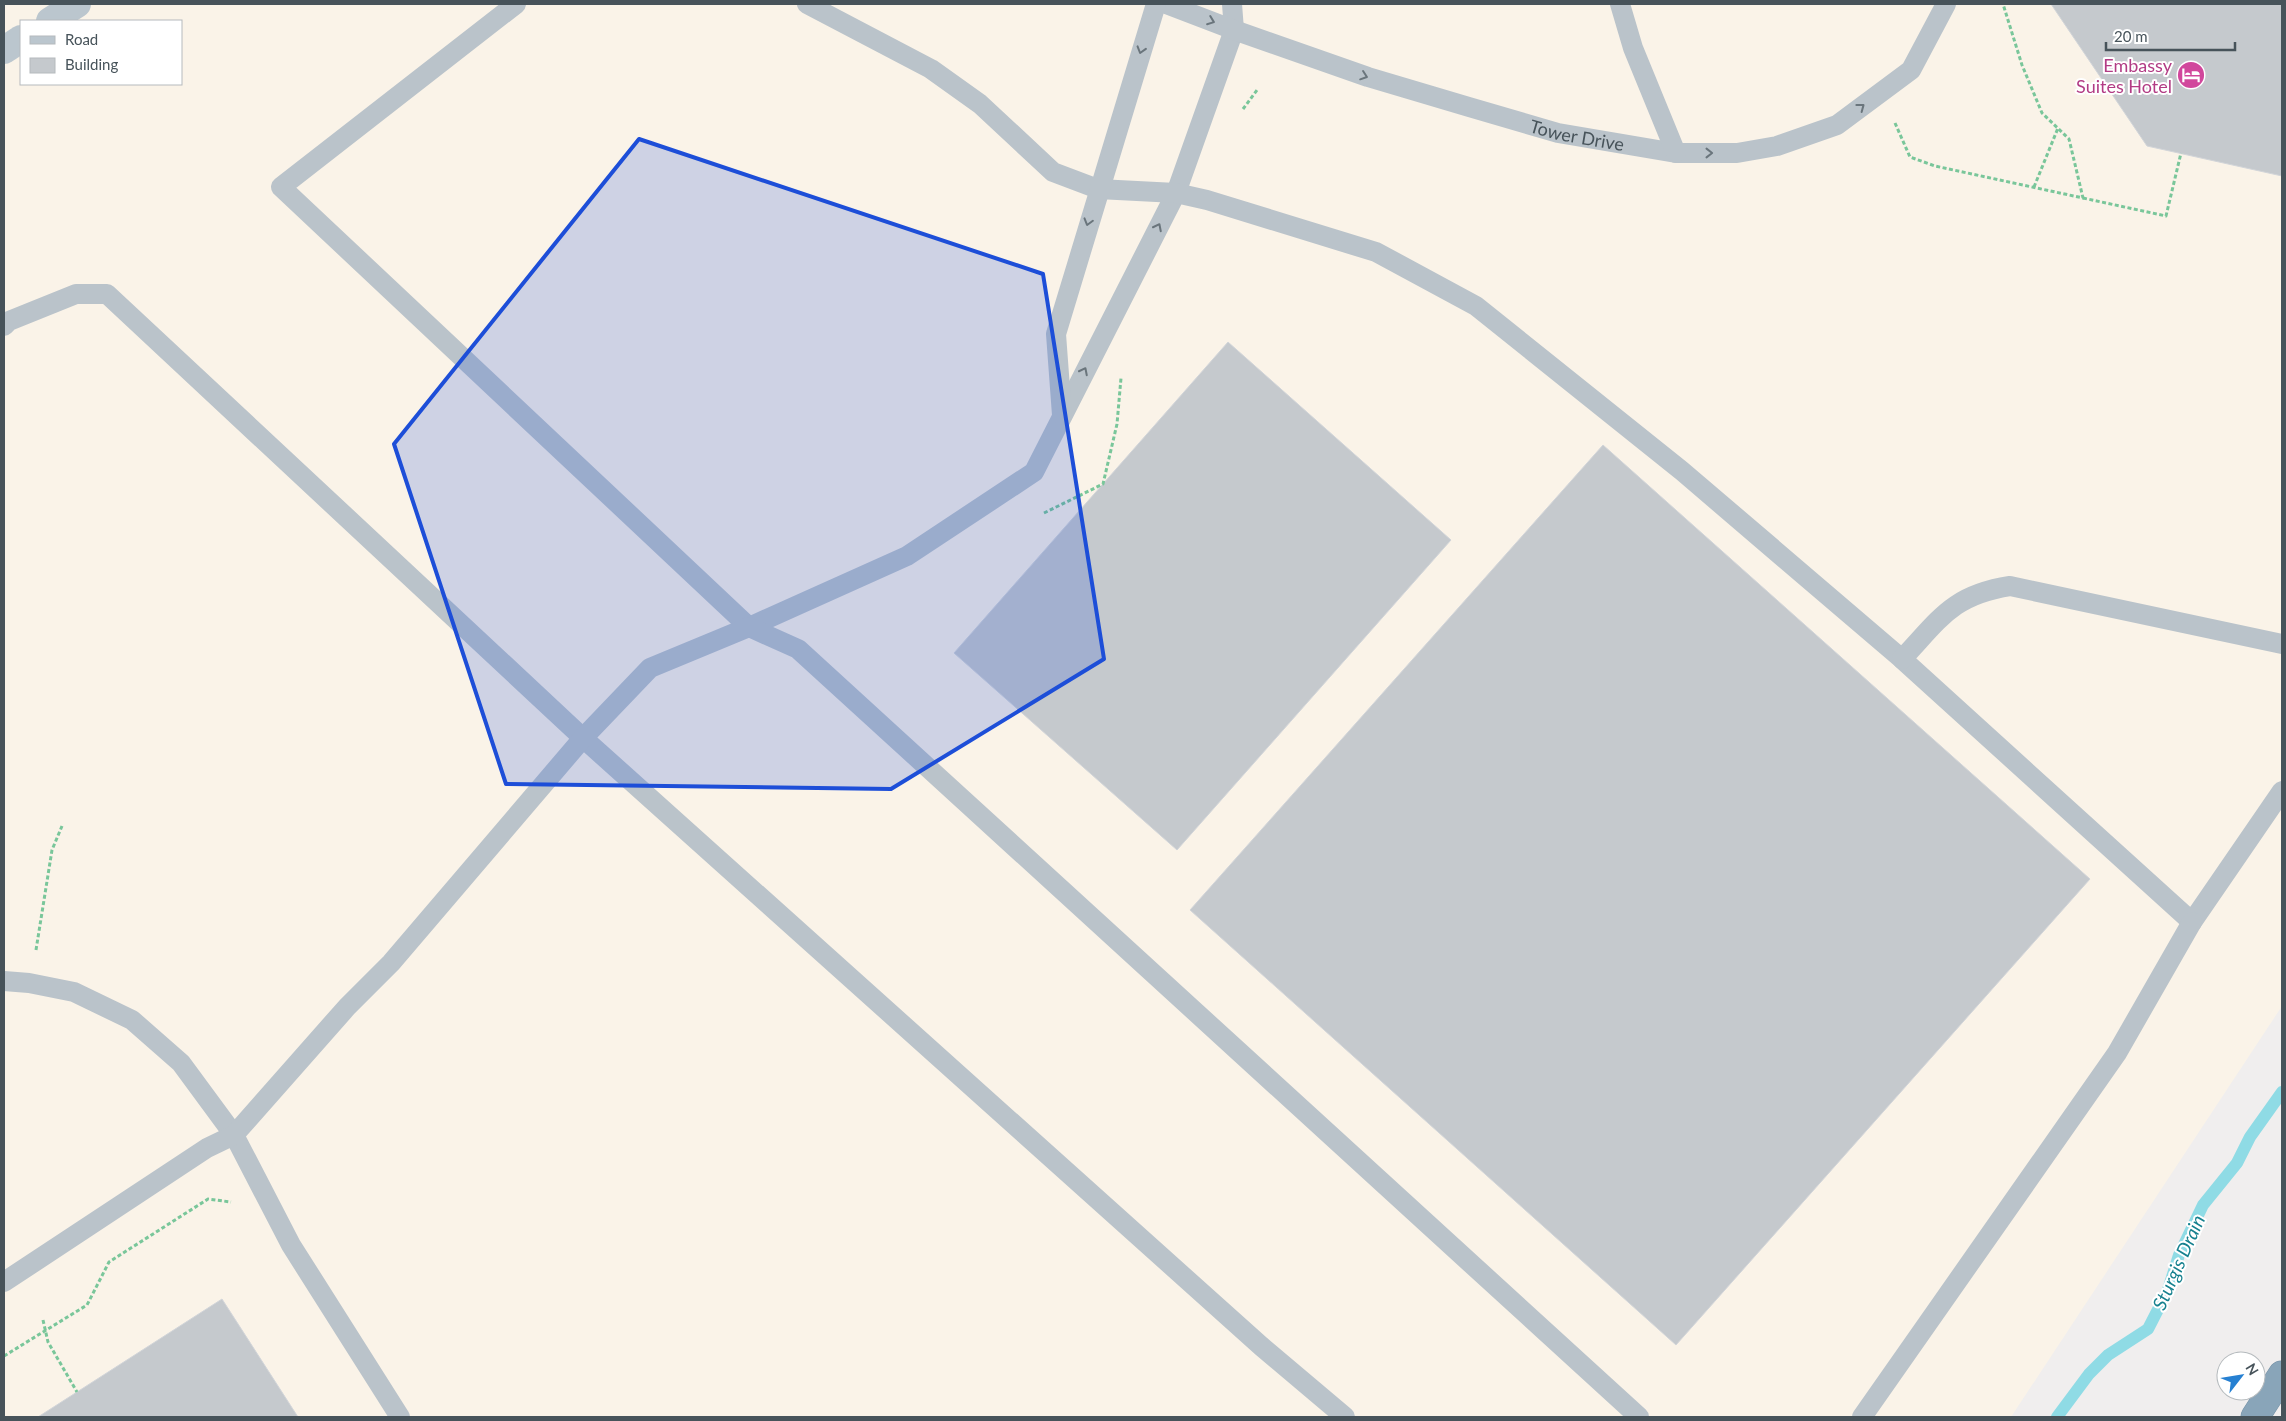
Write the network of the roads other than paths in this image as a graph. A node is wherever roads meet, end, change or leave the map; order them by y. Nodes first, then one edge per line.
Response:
1 (78, 4) edge
2 (516, 4) edge
3 (808, 4) edge
4 (1156, 4) edge
5 (1166, 4) edge
6 (1232, 4) edge
7 (1620, 4) edge
8 (1946, 4) edge
9 (52, 20) edge
10 (1234, 30) junction
11 (20, 40) edge
12 (4, 50) edge
13 (1676, 153) junction
14 (1098, 189) junction
15 (1176, 193) junction
16 (4, 326) edge
17 (1062, 415) junction
18 (749, 627) junction
19 (2282, 644) edge
20 (1902, 659) junction
21 (583, 738) junction
22 (2282, 791) edge
23 (2192, 922) junction
24 (4, 981) edge
25 (234, 1135) junction
26 (4, 1282) edge
27 (2282, 1374) edge
28 (400, 1417) edge
29 (1345, 1417) edge
30 (1639, 1417) edge
31 (1862, 1417) edge
32 (2255, 1417) edge

1 - 9 street
2 - 18 lane
3 - 14 lane
4 -> 14 lane
5 -> 10 lane, Tower Drive
6 - 10 lane
7 - 13 lane
13 -> 8 lane, Tower Drive
10 -> 13 lane, Tower Drive
10 - 15 lane
11 - 12 street
14 - 15 lane
14 -> 17 lane
17 -> 15 lane
15 - 20 lane
16 - 21 lane
17 - 18 lane
18 - 21 lane
18 - 30 lane
19 - 20 lane
20 - 23 lane
21 - 25 lane
21 - 29 lane
22 - 23 lane
23 - 31 lane
24 - 25 lane
25 - 26 lane
25 - 28 lane
27 - 32 highway

